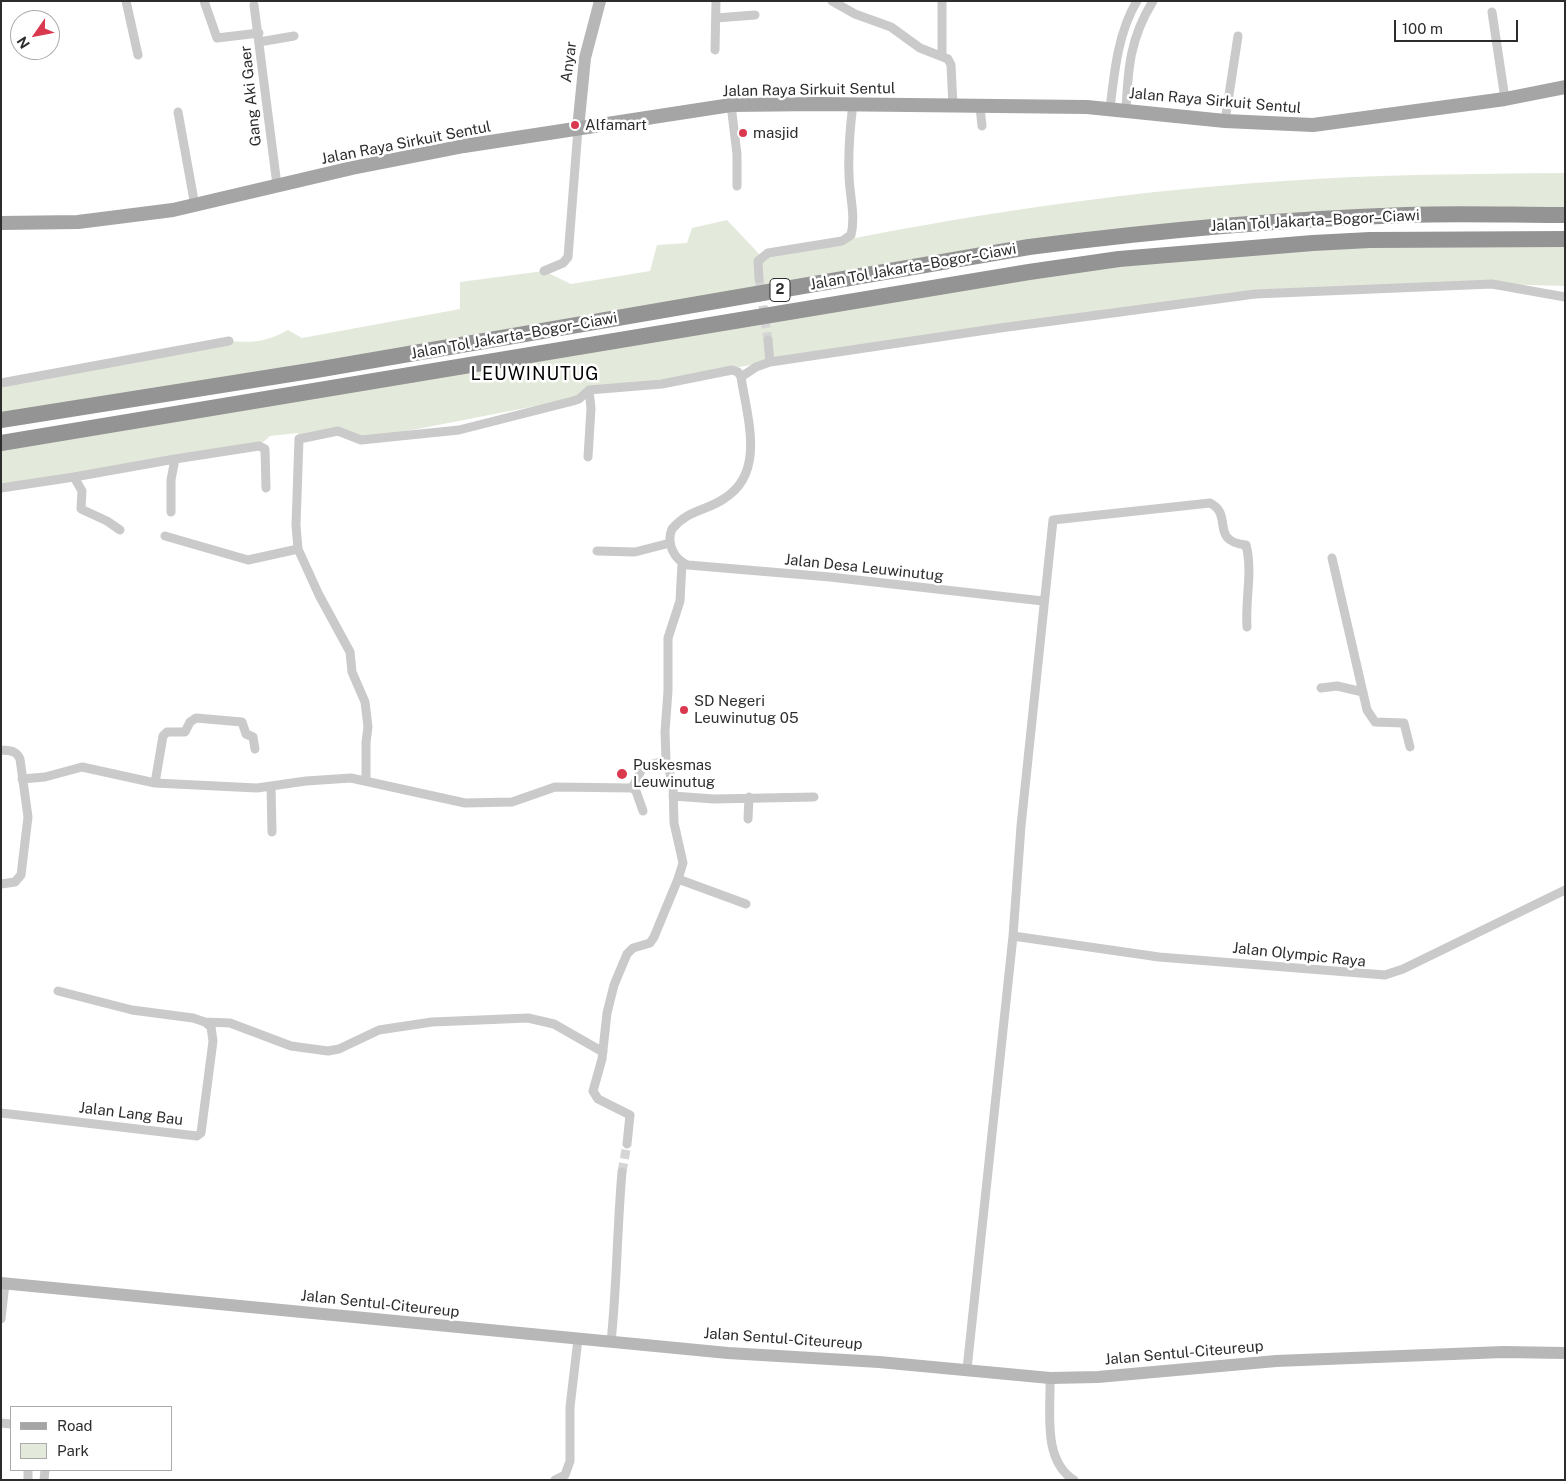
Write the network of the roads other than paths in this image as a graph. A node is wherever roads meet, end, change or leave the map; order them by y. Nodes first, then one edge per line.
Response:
1 (126, 1) edge
2 (204, 1) edge
3 (600, 1) edge
4 (716, 1) edge
5 (832, 1) edge
6 (942, 1) edge
7 (1138, 1) edge
8 (1153, 1) edge
9 (254, 5) dead end
10 (1492, 12) dead end
11 (755, 15) dead end
12 (716, 18) junction
13 (294, 36) dead end
14 (1238, 36) dead end
15 (259, 38) junction
16 (716, 50) dead end
17 (1120, 51) junction
18 (1131, 52) junction
19 (138, 55) dead end
20 (942, 56) junction
21 (1565, 87) edge
22 (1505, 100) junction
23 (853, 104) junction
24 (731, 105) junction
25 (953, 106) junction
26 (980, 107) junction
27 (1110, 109) junction
28 (1126, 110) junction
29 (178, 112) dead end
30 (1225, 121) junction
31 (982, 126) dead end
32 (578, 128) junction
33 (277, 185) junction
34 (737, 186) dead end
35 (195, 206) junction
36 (1565, 214) edge
37 (1, 223) edge
38 (1565, 239) edge
39 (544, 271) dead end
40 (758, 279) tunnel mouth
41 (1565, 297) edge
42 (768, 340) tunnel mouth
43 (229, 341) dead end
44 (770, 362) junction
45 (741, 376) junction
46 (1, 383) edge
47 (589, 390) junction
48 (1, 420) edge
49 (1, 443) edge
50 (588, 456) dead end
51 (175, 459) junction
52 (74, 477) junction
53 (1, 488) edge
54 (266, 488) dead end
55 (170, 512) dead end
56 (120, 530) dead end
57 (165, 536) dead end
58 (670, 544) junction
59 (298, 549) junction
60 (597, 551) dead end
61 (1332, 558) dead end
62 (682, 563) junction
63 (1044, 601) junction
64 (1247, 627) dead end
65 (1321, 688) dead end
66 (1362, 692) junction
67 (1410, 747) dead end
68 (255, 749) dead end
69 (1, 750) edge
70 (666, 760) junction
71 (22, 779) junction
72 (366, 780) junction
73 (155, 783) junction
74 (271, 786) junction
75 (634, 790) junction
76 (672, 796) junction
77 (749, 797) junction
78 (814, 798) dead end
79 (643, 810) dead end
80 (748, 819) dead end
81 (272, 832) dead end
82 (678, 879) junction
83 (1, 884) edge
84 (1565, 890) edge
85 (746, 904) dead end
86 (1013, 936) junction
87 (58, 991) dead end
88 (205, 1022) junction
89 (602, 1052) junction
90 (1, 1113) edge
91 (626, 1144) tunnel mouth
92 (622, 1172) tunnel mouth
93 (3, 1283) edge
94 (1, 1319) edge
95 (578, 1339) junction
96 (611, 1342) junction
97 (1565, 1353) edge
98 (966, 1369) junction
99 (1050, 1378) junction
100 (555, 1480) edge
101 (1074, 1480) edge

1 - 19 street
2 - 15 street
3 - 32 street, Anyar
4 - 12 street
5 - 20 street
6 - 20 street
7 - 17 street
8 - 18 street
9 - 15 street, Gang Aki Gaer
10 - 22 street
11 - 12 street
12 - 16 street
13 - 15 street
14 - 30 street
15 - 33 street, Gang Aki Gaer
17 - 18 street
17 - 27 street
18 - 28 street
20 - 25 street
21 - 22 main road, Jalan Raya Sirkuit Sentul
22 - 30 main road, Jalan Raya Sirkuit Sentul
23 - 24 main road, Jalan Raya Sirkuit Sentul
23 - 25 main road, Jalan Raya Sirkuit Sentul
23 - 40 street
24 - 32 main road, Jalan Raya Sirkuit Sentul
24 - 34 street
25 - 26 main road, Jalan Raya Sirkuit Sentul
26 - 27 main road, Jalan Raya Sirkuit Sentul
26 - 31 street
27 - 28 main road, Jalan Raya Sirkuit Sentul
28 - 30 main road, Jalan Raya Sirkuit Sentul
29 - 35 street
32 - 33 main road, Jalan Raya Sirkuit Sentul
32 - 39 street
33 - 35 main road, Jalan Raya Sirkuit Sentul
35 - 37 main road, Jalan Raya Sirkuit Sentul
36 - 48 highway, Jalan Tol Jakarta–Bogor–Ciawi / 2
38 - 49 highway, Jalan Tol Jakarta–Bogor–Ciawi / 2
41 - 44 street
42 - 44 street
43 - 46 street
44 - 45 street
45 - 47 street
45 - 58 street
47 - 50 street
47 - 59 street
51 - 52 street
51 - 54 street
51 - 55 street
52 - 53 street
52 - 56 street
57 - 59 street
58 - 60 street
58 - 62 street
59 - 72 street
61 - 66 street
62 - 63 street, Jalan Desa Leuwinutug
62 - 70 street
63 - 64 street
63 - 86 street
65 - 66 street
66 - 67 street
68 - 73 street
69 - 71 street
70 - 75 street
70 - 76 street
71 - 73 street
71 - 83 street
72 - 74 street
72 - 75 street
73 - 74 street
74 - 81 street
75 - 79 street
76 - 77 street
76 - 82 street
77 - 78 street
77 - 80 street
82 - 85 street
82 - 89 street
84 - 86 street, Jalan Olympic Raya
86 - 98 street
87 - 88 street
88 - 89 street
88 - 90 street, Jalan Lang Bau
89 - 91 street
92 - 96 street
93 - 94 street
93 - 95 street, Jalan Sentul-Citeureup
95 - 96 street, Jalan Sentul-Citeureup
95 - 100 street
96 - 98 street, Jalan Sentul-Citeureup
97 - 99 street, Jalan Sentul-Citeureup
98 - 99 street, Jalan Sentul-Citeureup
99 - 101 street

